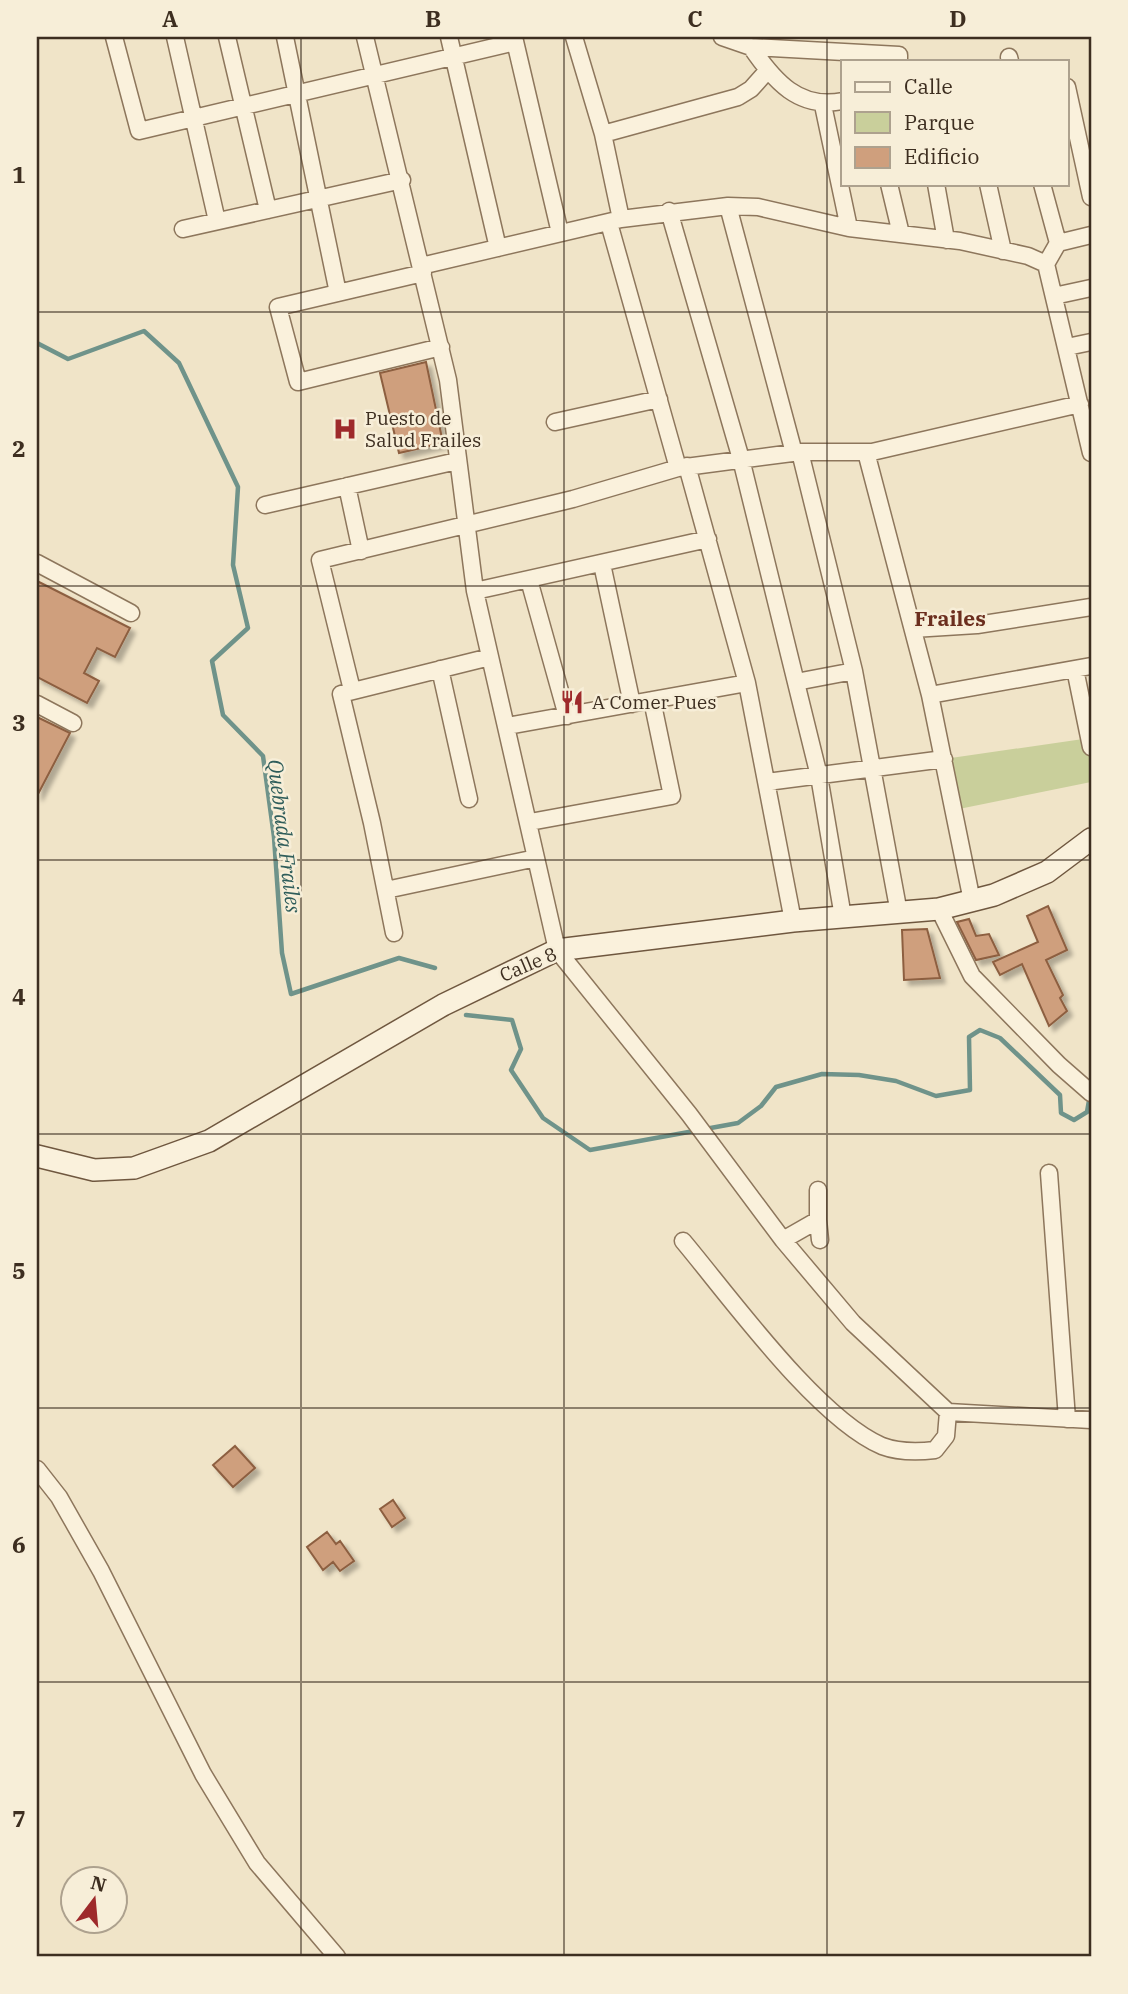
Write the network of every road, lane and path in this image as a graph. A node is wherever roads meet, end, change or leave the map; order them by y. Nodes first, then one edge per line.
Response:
1 (114, 37) edge
2 (175, 37) edge
3 (228, 37) edge
4 (285, 37) edge
5 (365, 37) edge
6 (449, 37) edge
7 (574, 37) edge
8 (722, 37) edge
9 (515, 39) edge
10 (751, 47) junction
11 (453, 56) junction
12 (899, 60) edge
13 (766, 71) junction
14 (375, 76) junction
15 (1068, 90) edge
16 (296, 94) junction
17 (841, 101) edge
18 (823, 105) junction
19 (244, 106) junction
20 (196, 118) junction
21 (603, 134) junction
22 (1084, 134) edge
23 (402, 180) junction
24 (889, 186) edge
25 (936, 186) edge
26 (988, 186) edge
27 (1043, 186) edge
28 (1091, 197) edge
29 (318, 199) junction
30 (728, 206) junction
31 (268, 210) junction
32 (669, 211) junction
33 (217, 221) junction
34 (615, 221) junction
35 (849, 228) junction
36 (183, 229) dead end
37 (560, 233) junction
38 (901, 234) junction
39 (1091, 235) edge
40 (946, 240) junction
41 (1058, 243) junction
42 (498, 248) junction
43 (1003, 251) junction
44 (1046, 264) junction
45 (422, 270) junction
46 (1091, 288) edge
47 (338, 293) junction
48 (1054, 296) junction
49 (1091, 342) edge
50 (441, 347) junction
51 (1067, 347) junction
52 (1083, 394) edge
53 (659, 399) junction
54 (555, 422) dead end
55 (1089, 436) edge
56 (797, 452) junction
57 (866, 452) junction
58 (1091, 453) edge
59 (741, 459) junction
60 (457, 461) junction
61 (683, 467) junction
62 (347, 486) junction
63 (265, 505) dead end
64 (465, 527) junction
65 (708, 539) junction
66 (361, 551) junction
67 (37, 563) edge
68 (603, 564) junction
69 (529, 580) junction
70 (475, 592) junction
71 (1091, 607) edge
72 (131, 613) dead end
73 (913, 629) junction
74 (491, 656) junction
75 (1083, 667) edge
76 (440, 670) junction
77 (854, 671) junction
78 (796, 682) junction
79 (747, 683) junction
80 (352, 691) junction
81 (930, 695) junction
82 (652, 701) junction
83 (37, 704) edge
84 (632, 704) junction
85 (567, 716) junction
86 (73, 723) dead end
87 (508, 726) junction
88 (1091, 747) edge
89 (944, 759) junction
90 (874, 769) junction
91 (818, 776) junction
92 (767, 782) junction
93 (469, 799) dead end
94 (530, 822) junction
95 (1091, 839) edge
96 (536, 858) junction
97 (386, 890) junction
98 (972, 901) junction
99 (939, 909) junction
100 (899, 913) junction
101 (843, 917) junction
102 (793, 921) junction
103 (394, 933) dead end
104 (557, 950) junction
105 (1091, 1093) edge
106 (37, 1156) edge
107 (1049, 1173) dead end
108 (818, 1190) dead end
109 (818, 1220) junction
110 (783, 1240) junction
111 (821, 1240) dead end
112 (683, 1241) dead end
113 (948, 1412) junction
114 (1067, 1419) junction
115 (1091, 1420) edge
116 (37, 1469) edge
117 (337, 1957) edge

1 - 20 street
2 - 20 street
3 - 19 street
4 - 16 street
5 - 14 street
6 - 11 street
7 - 21 street
8 - 10 street
9 - 11 street
9 - 37 street
10 - 12 street
10 - 13 street
11 - 14 street
11 - 42 street
13 - 18 street
13 - 21 street
14 - 16 street
14 - 23 street
15 - 22 street
16 - 19 street
16 - 29 street
17 - 18 street
18 - 35 street
19 - 20 street
19 - 31 street
20 - 33 street
21 - 34 street
22 - 28 street
23 - 29 street
23 - 45 street
24 - 38 street
25 - 40 street
26 - 43 street
27 - 41 street
29 - 31 street
29 - 47 street
30 - 32 street
30 - 35 street
30 - 56 street
31 - 33 street
32 - 34 street
32 - 59 street
33 - 36 street
34 - 37 street
34 - 53 street
35 - 38 street
37 - 42 street
38 - 40 street
39 - 41 street
40 - 43 street
41 - 44 street
42 - 45 street
43 - 44 street
44 - 48 street
45 - 47 street
45 - 50 street
46 - 48 street
47 - 50 street
48 - 51 street
49 - 51 street
50 - 60 street
51 - 52 street
52 - 55 street
52 - 57 street
53 - 54 street
53 - 61 street
55 - 58 street
56 - 57 street
56 - 59 street
56 - 77 street
57 - 73 street
59 - 61 street
59 - 78 street
60 - 62 street
60 - 64 street
61 - 64 street
61 - 65 street
62 - 63 street
62 - 66 street
64 - 66 street
64 - 70 street
65 - 68 street
65 - 79 street
66 - 80 street
67 - 72 street
68 - 69 street
68 - 84 street
69 - 70 street
69 - 85 street
70 - 74 street
71 - 73 street
73 - 81 street
74 - 76 street
74 - 87 street
75 - 81 street
75 - 88 street
76 - 80 street
76 - 93 street
77 - 78 street
77 - 90 street
78 - 91 street
79 - 82 street
79 - 92 street
80 - 97 street
81 - 89 street
82 - 84 street
82 - 94 street
83 - 86 street
84 - 85 street
85 - 87 street
87 - 94 street
89 - 90 street
89 - 98 street
90 - 91 street
90 - 100 street
91 - 92 street
91 - 101 street
92 - 102 street
94 - 96 street
95 - 98 street, Calle 8
96 - 97 street
96 - 104 street
97 - 103 street
98 - 99 street, Calle 8
99 - 100 street, Calle 8
99 - 105 street
100 - 101 street, Calle 8
101 - 102 street, Calle 8
102 - 104 street, Calle 8
104 - 106 street, Calle 8
104 - 110 street
107 - 114 street
108 - 109 street
109 - 110 street
109 - 111 street
110 - 113 street
112 - 113 street
113 - 114 street
114 - 115 street
116 - 117 street

